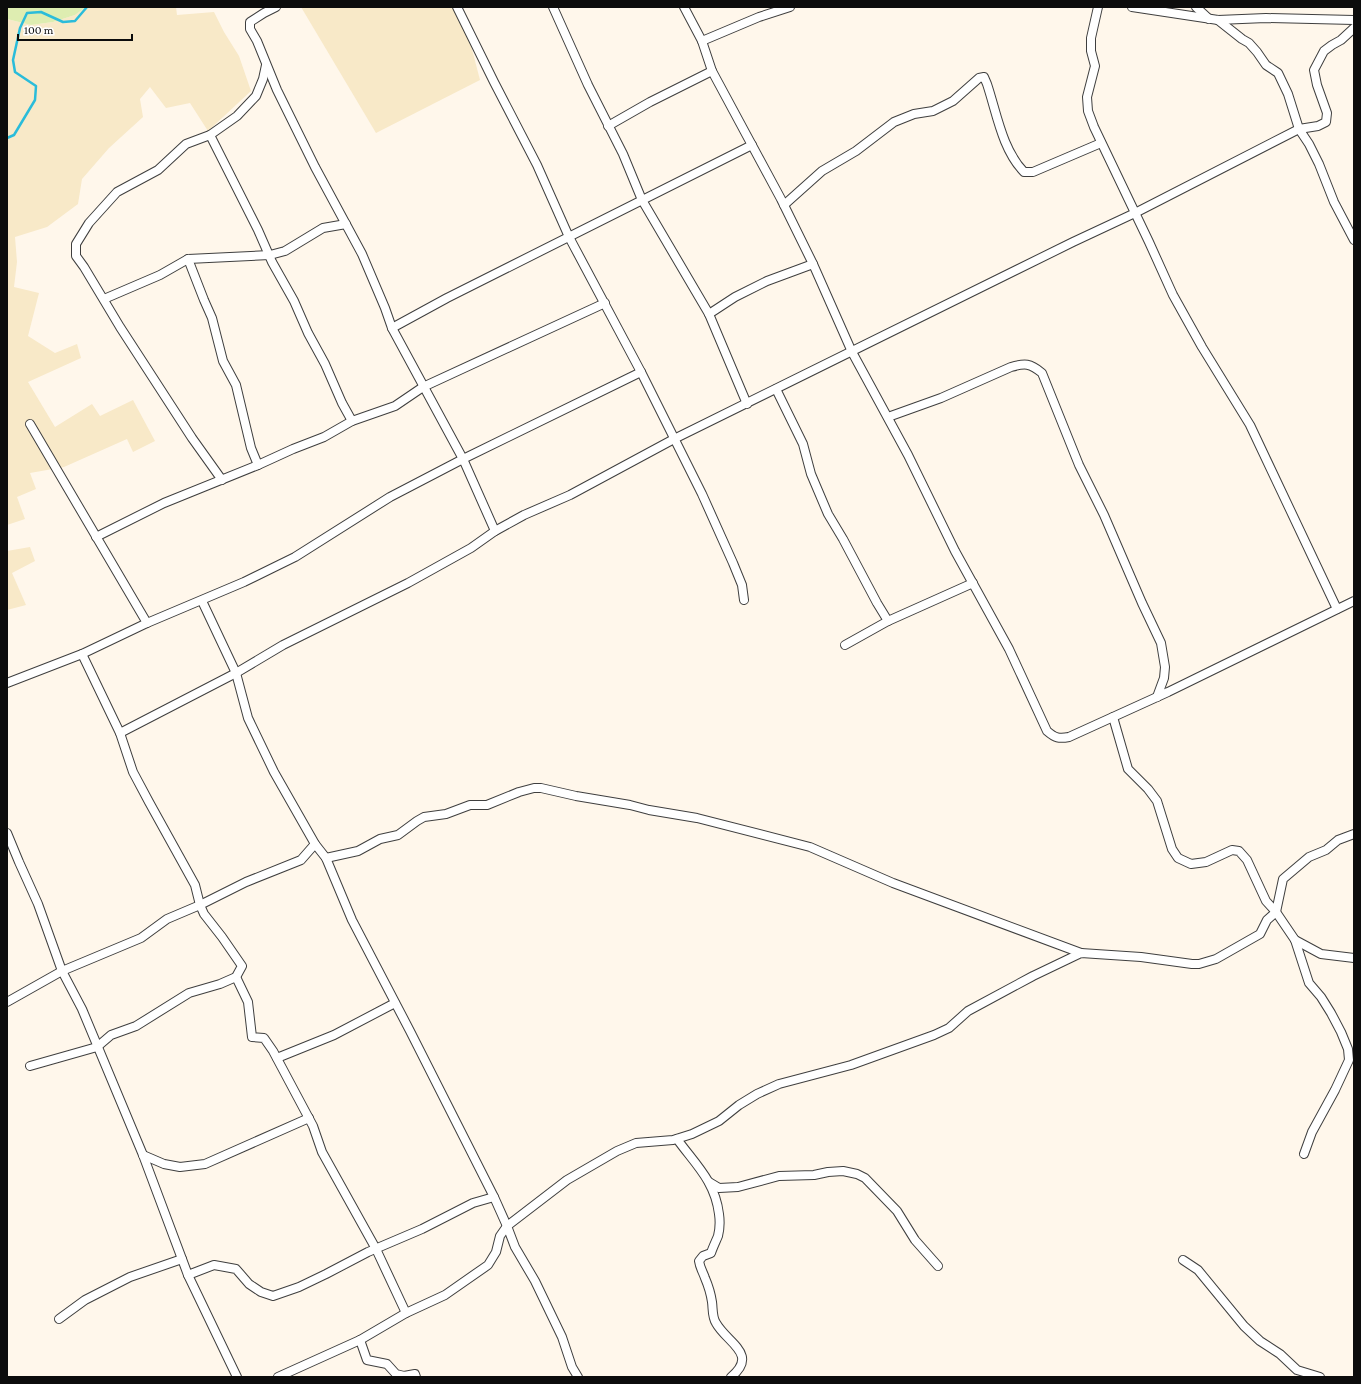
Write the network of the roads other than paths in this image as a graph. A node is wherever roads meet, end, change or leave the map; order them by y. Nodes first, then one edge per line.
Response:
1 (276, 7) edge
2 (457, 7) edge
3 (553, 7) edge
4 (684, 7) edge
5 (790, 7) edge
6 (1098, 7) edge
7 (1132, 7) edge
8 (1196, 7) edge
9 (1209, 19) junction
10 (1218, 20) junction
11 (1354, 20) edge
12 (1354, 28) edge
13 (702, 41) junction
14 (266, 65) junction
15 (712, 71) junction
16 (608, 126) junction
17 (1299, 129) junction
18 (210, 135) junction
19 (1101, 143) junction
20 (752, 145) junction
21 (642, 200) junction
22 (784, 205) junction
23 (1135, 213) junction
24 (346, 224) junction
25 (569, 237) junction
26 (1354, 240) edge
27 (270, 255) junction
28 (188, 259) junction
29 (813, 264) junction
30 (104, 299) junction
31 (605, 303) junction
32 (709, 314) junction
33 (392, 328) junction
34 (852, 352) junction
35 (641, 372) junction
36 (423, 387) junction
37 (776, 389) junction
38 (747, 404) junction
39 (888, 417) junction
40 (352, 421) junction
41 (30, 424) dead end
42 (674, 439) junction
43 (463, 459) junction
44 (258, 465) junction
45 (222, 480) junction
46 (496, 531) junction
47 (96, 537) junction
48 (973, 583) junction
49 (744, 600) dead end
50 (202, 601) junction
51 (1354, 601) edge
52 (1338, 609) junction
53 (888, 621) junction
54 (147, 623) junction
55 (845, 645) dead end
56 (82, 654) junction
57 (236, 673) junction
58 (7, 683) edge
59 (1157, 697) junction
60 (1113, 717) junction
61 (120, 733) junction
62 (7, 833) edge
63 (1354, 834) edge
64 (315, 844) junction
65 (326, 858) junction
66 (200, 905) junction
67 (1276, 912) junction
68 (1295, 940) junction
69 (1081, 953) junction
70 (1354, 958) edge
71 (62, 971) junction
72 (236, 977) junction
73 (7, 1002) edge
74 (395, 1003) junction
75 (97, 1047) junction
76 (277, 1058) junction
77 (30, 1066) dead end
78 (308, 1118) junction
79 (677, 1139) junction
80 (1304, 1154) dead end
81 (143, 1155) junction
82 (709, 1182) junction
83 (494, 1197) junction
84 (507, 1226) junction
85 (376, 1249) junction
86 (182, 1259) junction
87 (1183, 1260) dead end
88 (938, 1266) dead end
89 (188, 1275) junction
90 (406, 1313) junction
91 (59, 1319) dead end
92 (360, 1340) junction
93 (236, 1377) edge
94 (278, 1377) edge
95 (416, 1377) edge
96 (578, 1377) edge
97 (731, 1377) edge
98 (1320, 1377) edge

1 - 14 street
2 - 25 street
3 - 16 street
4 - 13 street
5 - 13 street
6 - 19 street
7 - 9 street
8 - 9 street
9 - 10 street
10 - 11 street
10 - 17 street
12 - 17 street
13 - 15 street
14 - 18 street
14 - 24 street
15 - 16 street
15 - 20 street
16 - 21 street
17 - 23 street
17 - 26 street
18 - 27 street
18 - 30 street
19 - 22 street
19 - 23 street
20 - 21 street
20 - 22 street
21 - 25 street
21 - 32 street
22 - 29 street
23 - 34 street
23 - 52 street
24 - 27 street
24 - 33 street
25 - 31 street
25 - 33 street
27 - 28 street
27 - 40 street
28 - 30 street
28 - 44 street
29 - 32 street
29 - 34 street
30 - 45 street
31 - 35 street
31 - 36 street
32 - 38 street
33 - 36 street
34 - 37 street
34 - 39 street
35 - 42 street
35 - 43 street
36 - 40 street
36 - 43 street
37 - 38 street
37 - 53 street
38 - 42 street
39 - 48 street
39 - 59 street
40 - 44 street
41 - 47 street
42 - 46 street
42 - 49 street
43 - 46 street
43 - 50 street
44 - 45 street
45 - 47 street
46 - 57 street
47 - 54 street
48 - 53 street
48 - 60 street
50 - 54 street
50 - 57 street
51 - 52 street
52 - 59 street
53 - 55 street
54 - 56 street
56 - 58 street
56 - 61 street
57 - 61 street
57 - 64 street
59 - 60 street
60 - 67 street
61 - 66 street
62 - 71 street
63 - 67 street
64 - 65 street
64 - 66 street
65 - 69 street
65 - 74 street
66 - 71 street
66 - 72 street
67 - 68 street
67 - 69 street
68 - 70 street
68 - 80 street
69 - 79 street
71 - 73 street
71 - 75 street
72 - 75 street
72 - 76 street
74 - 76 street
74 - 83 street
75 - 77 street
75 - 81 street
76 - 78 street
78 - 81 street
78 - 85 street
79 - 82 street
79 - 84 street
81 - 86 street
82 - 88 street
82 - 97 street
83 - 84 street
83 - 85 street
84 - 90 street
84 - 96 street
85 - 89 street
85 - 90 street
86 - 89 street
86 - 91 street
87 - 98 street
89 - 93 street
90 - 92 street
92 - 94 street
92 - 95 street

